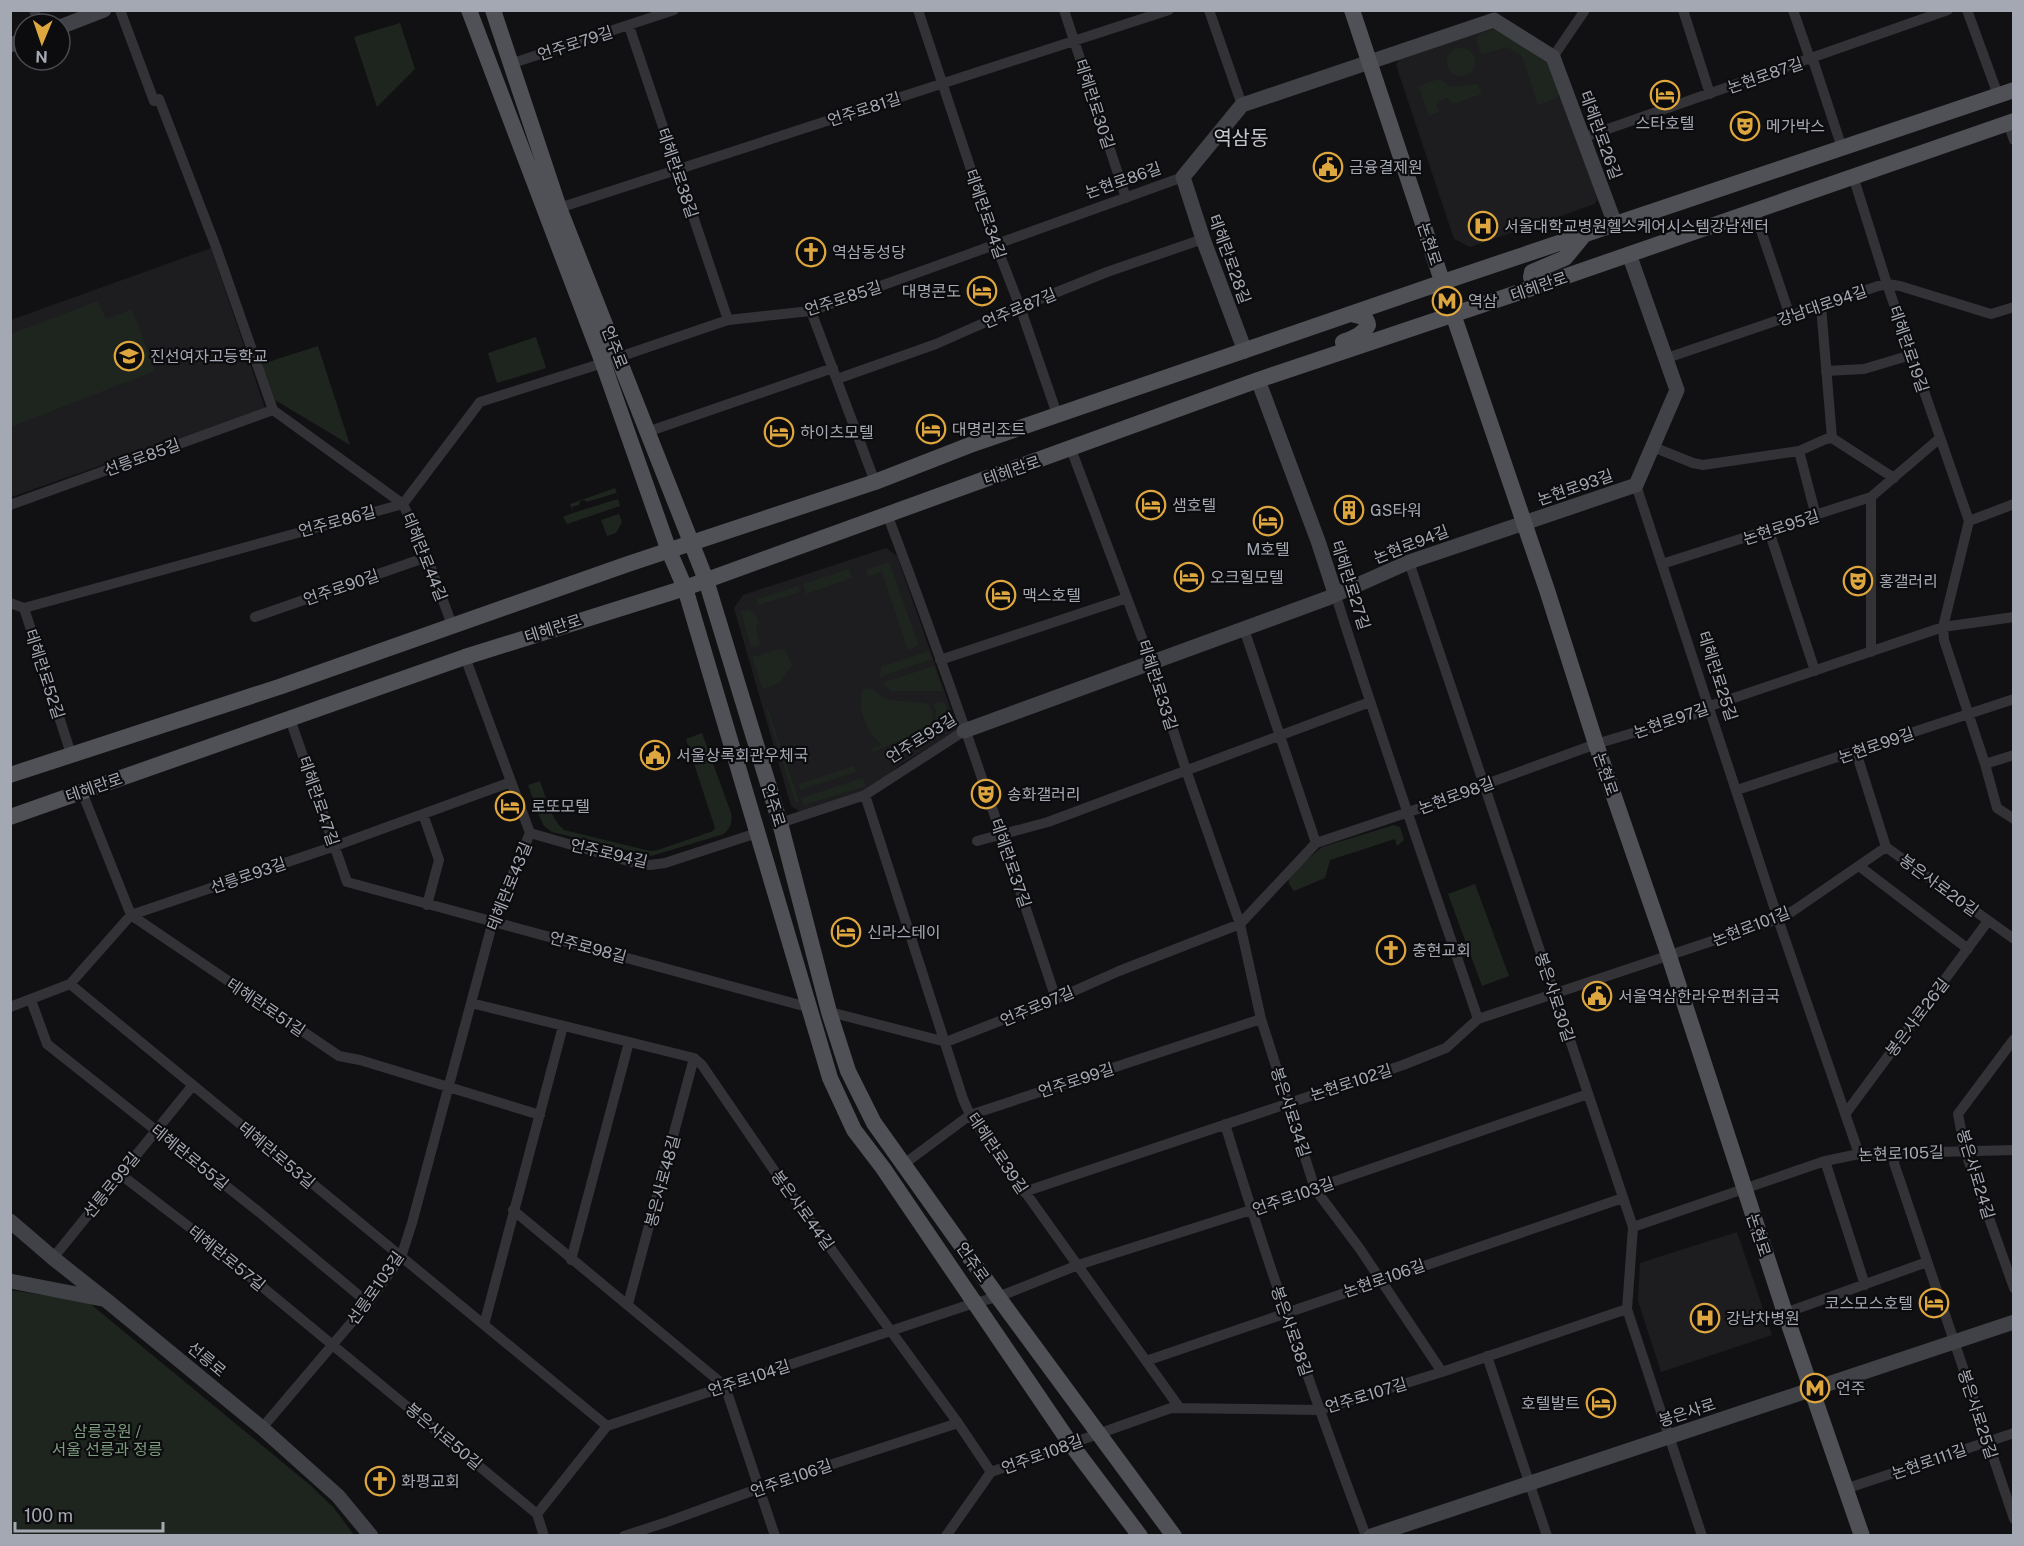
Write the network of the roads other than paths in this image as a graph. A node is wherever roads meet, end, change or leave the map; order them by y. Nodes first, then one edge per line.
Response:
1 (104, 10) edge
2 (120, 10) edge
3 (469, 10) edge
4 (493, 10) edge
5 (674, 10) edge
6 (918, 10) edge
7 (1064, 10) edge
8 (1169, 10) edge
9 (1209, 10) edge
10 (1352, 10) edge
11 (1585, 10) edge
12 (1683, 10) edge
13 (1793, 10) edge
14 (1948, 10) edge
15 (1967, 10) edge
16 (1498, 15) edge
17 (72, 22) edge
18 (629, 26) junction
19 (1075, 42) junction
20 (1553, 57) junction
21 (1810, 59) junction
22 (1370, 62) junction
23 (510, 64) junction
24 (942, 84) junction
25 (2006, 93) edge
26 (1710, 94) junction
27 (1242, 105) junction
28 (2011, 122) edge
29 (1582, 138) junction
30 (2013, 140) edge
31 (1842, 148) junction
32 (677, 170) junction
33 (1853, 176) junction
34 (1183, 177) junction
35 (1126, 198) junction
36 (559, 208) junction
37 (1754, 210) junction
38 (1615, 224) junction
39 (1584, 235) junction
40 (1203, 239) junction
41 (996, 245) junction
42 (1629, 255) junction
43 (1443, 282) junction
44 (1887, 285) junction
45 (1535, 287) junction
46 (1821, 306) junction
47 (1020, 307) junction
48 (2013, 307) edge
49 (811, 311) junction
50 (1351, 314) junction
51 (1453, 315) junction
52 (1790, 316) junction
53 (728, 320) junction
54 (1245, 351) junction
55 (1911, 355) junction
56 (1667, 358) junction
57 (611, 360) junction
58 (1301, 365) junction
59 (833, 368) junction
60 (1826, 371) junction
61 (837, 380) junction
62 (1258, 380) junction
63 (273, 410) junction
64 (1058, 417) junction
65 (647, 432) junction
66 (1832, 438) junction
67 (1940, 438) junction
68 (1653, 447) junction
69 (1071, 449) junction
70 (1799, 451) junction
71 (1894, 478) junction
72 (875, 482) junction
73 (1636, 485) junction
74 (1870, 497) junction
75 (10, 504) edge
76 (403, 504) junction
77 (2013, 504) edge
78 (888, 514) junction
79 (1816, 516) junction
80 (1969, 520) junction
81 (1524, 523) junction
82 (1770, 531) junction
83 (691, 543) junction
84 (669, 551) junction
85 (427, 557) junction
86 (1409, 562) junction
87 (1662, 564) junction
88 (706, 580) junction
89 (685, 588) junction
90 (1335, 593) junction
91 (1127, 598) junction
92 (10, 603) edge
93 (24, 608) junction
94 (255, 617) dead end
95 (2013, 617) edge
96 (452, 625) junction
97 (1943, 627) junction
98 (1244, 628) junction
99 (1871, 652) junction
100 (465, 657) junction
101 (940, 660) junction
102 (1151, 663) junction
103 (1815, 671) junction
104 (2013, 699) edge
105 (1370, 702) junction
106 (1710, 706) junction
107 (1969, 713) junction
108 (290, 719) junction
109 (964, 731) junction
110 (1281, 736) junction
111 (1596, 744) junction
112 (1856, 752) junction
113 (70, 754) junction
114 (2013, 755) edge
115 (1985, 764) junction
116 (1185, 770) junction
117 (10, 775) edge
118 (511, 782) junction
119 (1485, 784) junction
120 (1737, 790) junction
121 (82, 792) junction
122 (865, 795) junction
123 (2009, 810) edge
124 (1409, 812) junction
125 (423, 814) junction
126 (10, 817) edge
127 (2013, 819) edge
128 (780, 823) junction
129 (530, 833) junction
130 (757, 833) junction
131 (1002, 836) junction
132 (977, 841) dead end
133 (1316, 843) junction
134 (335, 846) junction
135 (1886, 847) junction
136 (1859, 866) junction
137 (347, 882) joint
138 (427, 905) junction
139 (130, 915) junction
140 (1778, 919) junction
141 (493, 921) junction
142 (1988, 921) junction
143 (1240, 924) junction
144 (2013, 939) edge
145 (1968, 948) junction
146 (1669, 956) junction
147 (70, 984) junction
148 (1554, 995) junction
149 (1056, 999) junction
150 (31, 1000) junction
151 (471, 1003) junction
152 (10, 1007) edge
153 (807, 1007) junction
154 (829, 1012) junction
155 (1261, 1019) junction
156 (1478, 1019) junction
157 (563, 1026) junction
158 (2013, 1039) edge
159 (629, 1041) junction
160 (946, 1042) junction
161 (694, 1058) junction
162 (193, 1085) junction
163 (448, 1086) junction
164 (1588, 1094) junction
165 (1288, 1103) junction
166 (1846, 1113) junction
167 (540, 1115) junction
168 (970, 1115) junction
169 (1226, 1124) junction
170 (156, 1130) junction
171 (2013, 1150) edge
172 (1965, 1151) junction
173 (1896, 1152) junction
174 (1858, 1154) junction
175 (1825, 1161) junction
176 (904, 1164) junction
177 (120, 1174) junction
178 (1315, 1189) junction
179 (1744, 1189) junction
180 (1024, 1192) junction
181 (1623, 1198) junction
182 (513, 1210) junction
183 (1251, 1210) junction
184 (10, 1221) edge
185 (1633, 1227) junction
186 (401, 1257) junction
187 (53, 1258) junction
188 (571, 1260) junction
189 (1927, 1262) junction
190 (1078, 1265) junction
191 (1379, 1280) junction
192 (10, 1281) edge
193 (1865, 1285) junction
194 (2013, 1288) edge
195 (998, 1297) junction
196 (106, 1300) junction
197 (368, 1303) junction
198 (974, 1303) junction
199 (628, 1304) junction
200 (1627, 1309) junction
201 (1286, 1312) junction
202 (1785, 1313) junction
203 (2013, 1322) edge
204 (484, 1325) junction
205 (892, 1331) junction
206 (1955, 1342) junction
207 (333, 1344) junction
208 (1487, 1356) junction
209 (1146, 1361) junction
210 (1442, 1372) junction
211 (725, 1386) junction
212 (1812, 1389) junction
213 (1179, 1407) junction
214 (1319, 1410) junction
215 (958, 1423) junction
216 (607, 1426) junction
217 (262, 1428) junction
218 (1098, 1433) junction
219 (2013, 1433) edge
220 (1670, 1436) junction
221 (1987, 1441) junction
222 (1070, 1443) junction
223 (992, 1472) junction
224 (1530, 1483) junction
225 (760, 1488) junction
226 (1845, 1489) junction
227 (537, 1514) junction
228 (2013, 1519) edge
229 (1701, 1535) edge
230 (371, 1536) edge
231 (544, 1536) edge
232 (624, 1536) edge
233 (775, 1536) edge
234 (946, 1536) edge
235 (1140, 1536) edge
236 (1174, 1536) edge
237 (1366, 1536) edge
238 (1371, 1536) edge
239 (1547, 1536) edge
240 (1862, 1536) edge

1 - 17 street
2 - 63 street
3 - 57 main road, 언주로
4 - 23 main road, 언주로
5 - 18 street, 언주로79길
6 - 24 street, 테헤란로34길
7 - 19 street, 테헤란로30길
8 - 19 street, 언주로81길
9 - 27 street
10 - 22 main road, 논현로
11 - 20 street
12 - 26 street
13 - 21 street
14 - 21 street, 논현로87길
15 - 25 street
16 - 20 street
16 - 22 street
18 - 23 street, 언주로79길
18 - 32 street, 테헤란로38길
19 - 24 street, 언주로81길
19 - 35 street, 테헤란로30길
20 - 29 street, 테헤란로26길
21 - 26 street, 논현로87길
21 - 31 street
22 - 27 street
22 - 43 main road, 논현로
23 - 36 main road, 언주로
24 - 32 street, 언주로81길
24 - 41 street, 테헤란로34길
25 - 31 main road, 테헤란로
26 - 29 street, 논현로87길
27 - 34 street, 논현로86길
28 - 30 street
28 - 33 main road, 테헤란로
29 - 38 street, 테헤란로26길
31 - 38 main road, 테헤란로
32 - 36 street, 언주로81길
32 - 53 street, 테헤란로38길
33 - 37 main road, 테헤란로
33 - 44 street, 테헤란로19길
34 - 35 street, 논현로86길
34 - 40 street, 테헤란로28길
35 - 41 street, 논현로86길
36 - 57 main road, 언주로
37 - 42 main road, 테헤란로
37 - 52 street
38 - 39 main road, 테헤란로
39 - 43 main road, 테헤란로
39 - 45 main road
40 - 47 street, 언주로87길
40 - 54 street, 테헤란로28길
41 - 47 street, 테헤란로34길
41 - 49 street, 언주로85길
42 - 45 main road, 테헤란로
42 - 56 street
43 - 50 main road, 테헤란로
43 - 51 main road, 논현로
44 - 46 street, 강남대로94길
44 - 48 street, 강남대로94길
44 - 55 street, 테헤란로19길
45 - 51 main road, 테헤란로
46 - 52 street, 강남대로94길
46 - 60 street
47 - 61 street, 언주로87길
47 - 64 street, 테헤란로34길
49 - 53 street, 언주로85길
49 - 59 street
50 - 54 main road, 테헤란로
50 - 58 main road
51 - 58 main road, 테헤란로
51 - 81 main road, 논현로
52 - 56 street, 강남대로94길
53 - 57 street, 언주로85길
54 - 64 main road, 테헤란로
55 - 60 street
55 - 67 street, 테헤란로19길
56 - 68 street
57 - 65 main road, 언주로
57 - 76 street
57 - 84 main road, 언주로
58 - 62 main road, 테헤란로
59 - 61 street
59 - 65 street
60 - 66 street
61 - 72 street
62 - 69 main road, 테헤란로
62 - 90 street, 테헤란로27길
63 - 75 street, 선릉로85길
63 - 76 street, 테헤란로44길
64 - 72 main road, 테헤란로
65 - 83 main road, 언주로
66 - 70 street
66 - 71 street
67 - 71 street, 논현로95길
67 - 80 street, 테헤란로19길
68 - 70 street
68 - 73 street
69 - 78 main road, 테헤란로
69 - 91 street, 테헤란로33길
70 - 79 street
71 - 74 street, 논현로95길
72 - 83 main road, 테헤란로
73 - 81 street, 논현로93길
73 - 87 street, 테헤란로25길
74 - 79 street, 논현로95길
74 - 99 street
76 - 85 street, 테헤란로44길
76 - 93 street, 언주로86길
77 - 80 street
78 - 88 main road, 테헤란로
78 - 101 street, 테헤란로37길
79 - 82 street, 논현로95길
80 - 97 street
81 - 86 street, 논현로94길
81 - 111 main road, 논현로
82 - 87 street, 논현로95길
82 - 103 street
83 - 84 main road, 테헤란로
83 - 88 main road, 언주로
84 - 89 main road, 언주로
84 - 96 main road, 테헤란로
85 - 94 street, 언주로90길
85 - 96 street, 테헤란로44길
86 - 90 street, 논현로94길
86 - 119 street, 봉은사로30길
87 - 106 street, 테헤란로25길
88 - 89 main road, 테헤란로
88 - 128 main road, 언주로
89 - 100 main road, 테헤란로
89 - 130 main road, 언주로
90 - 98 street, 논현로94길
90 - 105 street, 테헤란로27길
91 - 101 street
91 - 102 street, 테헤란로33길
92 - 93 street, 테헤란로52길
93 - 113 street, 테헤란로52길
95 - 97 street, 논현로97길
96 - 113 main road, 테헤란로
97 - 99 street, 논현로97길
97 - 107 street
98 - 102 street, 논현로94길
98 - 110 street
99 - 103 street, 논현로97길
100 - 108 main road, 테헤란로
100 - 118 street, 테헤란로43길
101 - 109 street, 테헤란로37길
102 - 109 street, 언주로93길
102 - 116 street, 테헤란로33길
103 - 106 street, 논현로97길
104 - 107 street, 논현로99길
105 - 110 street
105 - 124 street, 테헤란로27길
106 - 111 street, 논현로97길
106 - 120 street, 테헤란로25길
107 - 112 street, 논현로99길
107 - 115 street
108 - 121 main road, 테헤란로
108 - 134 street, 테헤란로47길
109 - 122 street, 언주로93길
109 - 131 street, 테헤란로37길
110 - 116 street
110 - 133 street
111 - 119 street, 논현로98길
111 - 146 main road, 논현로
112 - 120 street, 논현로99길
112 - 135 street, 봉은사로20길
113 - 117 main road, 테헤란로
114 - 115 street
115 - 123 street
116 - 131 street
116 - 143 street, 테헤란로33길
118 - 125 street, 선릉로93길
118 - 129 street, 테헤란로43길
119 - 124 street, 논현로98길
119 - 148 street, 봉은사로30길
120 - 140 street, 테헤란로25길
121 - 126 main road, 테헤란로
121 - 139 street
122 - 128 street, 언주로93길
122 - 160 street, 테헤란로39길
123 - 127 street
124 - 133 street, 논현로98길
124 - 156 street, 테헤란로27길
125 - 134 street, 선릉로93길
125 - 138 street
128 - 154 main road, 언주로
129 - 130 street, 언주로94길
129 - 141 street, 테헤란로43길
130 - 153 main road, 언주로
131 - 132 street
131 - 149 street, 테헤란로37길
133 - 143 street, 논현로98길
134 - 137 street, 테헤란로47길
134 - 139 street, 선릉로93길
135 - 136 street, 논현로101길
135 - 142 street, 봉은사로20길
136 - 140 street, 논현로101길
136 - 145 street
137 - 138 street, 언주로98길
138 - 141 street, 언주로98길
139 - 147 street
139 - 163 street, 테헤란로51길
140 - 146 street, 논현로101길
140 - 166 street
141 - 151 street, 테헤란로43길
141 - 153 street, 언주로98길
142 - 144 street, 봉은사로20길
142 - 145 street, 봉은사로26길
143 - 149 street, 언주로97길
143 - 155 street, 봉은사로34길
145 - 166 street, 봉은사로26길
146 - 148 street, 논현로102길
146 - 179 main road, 논현로
147 - 150 street
147 - 162 street, 테헤란로53길
148 - 156 street, 논현로102길
148 - 164 street, 봉은사로30길
149 - 160 street, 언주로97길
150 - 152 street
150 - 170 street, 테헤란로55길
151 - 157 street
151 - 163 street, 테헤란로43길
153 - 154 street, 언주로98길
153 - 198 main road, 언주로
154 - 160 street
154 - 176 main road, 언주로
155 - 165 street, 봉은사로34길
155 - 168 street, 언주로99길
156 - 165 street, 논현로102길
157 - 159 street
157 - 167 street
158 - 172 street, 봉은사로24길
159 - 161 street
159 - 188 street
160 - 168 street, 테헤란로39길
161 - 199 street, 봉은사로48길
161 - 205 street, 봉은사로44길
162 - 170 street, 선릉로99길
162 - 186 street, 테헤란로53길
163 - 167 street, 테헤란로51길
163 - 186 street, 선릉로103길
164 - 178 street, 언주로103길
164 - 181 street, 봉은사로30길
165 - 169 street, 논현로102길
165 - 178 street, 봉은사로34길
166 - 174 street
167 - 182 street
168 - 176 street, 언주로99길
168 - 180 street, 테헤란로39길
169 - 180 street, 논현로102길
169 - 183 street, 봉은사로38길
170 - 177 street, 선릉로99길
170 - 197 street, 테헤란로55길
171 - 172 street, 논현로105길
172 - 173 street, 논현로105길
172 - 194 street, 봉은사로24길
173 - 174 street, 논현로105길
173 - 189 street
174 - 175 street, 논현로105길
175 - 179 street, 논현로105길
175 - 193 street
176 - 195 main road, 언주로
177 - 187 street, 선릉로99길
177 - 207 street, 테헤란로57길
178 - 183 street, 언주로103길
178 - 191 street, 봉은사로34길
179 - 185 street
179 - 202 main road, 논현로
180 - 190 street, 테헤란로39길
181 - 185 street, 봉은사로30길
181 - 191 street, 논현로106길
182 - 188 street
182 - 204 street
183 - 190 street, 언주로103길
183 - 201 street, 봉은사로38길
184 - 187 street, 선릉로
185 - 200 street, 봉은사로30길
186 - 197 street, 선릉로103길
186 - 204 street, 테헤란로53길
187 - 196 street, 선릉로
188 - 199 street
189 - 193 street
189 - 206 street
190 - 195 street, 언주로103길
190 - 209 street, 테헤란로39길
191 - 201 street, 논현로106길
191 - 210 street, 봉은사로34길
192 - 196 street
193 - 202 street
195 - 198 street, 언주로104길
195 - 218 main road, 언주로
196 - 217 street, 선릉로
197 - 207 street, 선릉로103길
198 - 205 street, 언주로104길
198 - 222 main road, 언주로
199 - 211 street
200 - 208 street, 언주로107길
200 - 220 street, 봉은사로30길
201 - 209 street, 논현로106길
201 - 214 street, 봉은사로38길
202 - 212 main road, 논현로
203 - 206 street, 봉은사로
204 - 216 street, 테헤란로53길
205 - 211 street, 언주로104길
205 - 215 street, 봉은사로44길
206 - 212 street, 봉은사로
206 - 221 street, 봉은사로25길
207 - 217 street, 선릉로103길
207 - 227 street, 봉은사로50길
208 - 210 street, 언주로107길
208 - 224 street
209 - 213 street, 테헤란로39길
210 - 214 street, 언주로107길
211 - 216 street, 언주로104길
211 - 225 street
212 - 220 street, 봉은사로
212 - 226 main road, 논현로
213 - 214 street, 언주로107길
213 - 218 street, 언주로107길
214 - 237 street, 봉은사로38길
215 - 223 street, 봉은사로44길
215 - 225 street, 언주로106길
216 - 227 street
217 - 230 street, 선릉로
218 - 222 street, 언주로108길
218 - 236 main road, 언주로
219 - 221 street, 논현로111길
220 - 224 street, 봉은사로
220 - 229 street, 봉은사로30길
221 - 226 street, 논현로111길
221 - 228 street, 봉은사로25길
222 - 223 street, 언주로108길
222 - 235 main road, 언주로
223 - 234 street, 언주로108길
224 - 238 street, 봉은사로
224 - 239 street
225 - 232 street, 언주로106길
225 - 233 street
226 - 240 main road, 논현로
227 - 231 street

